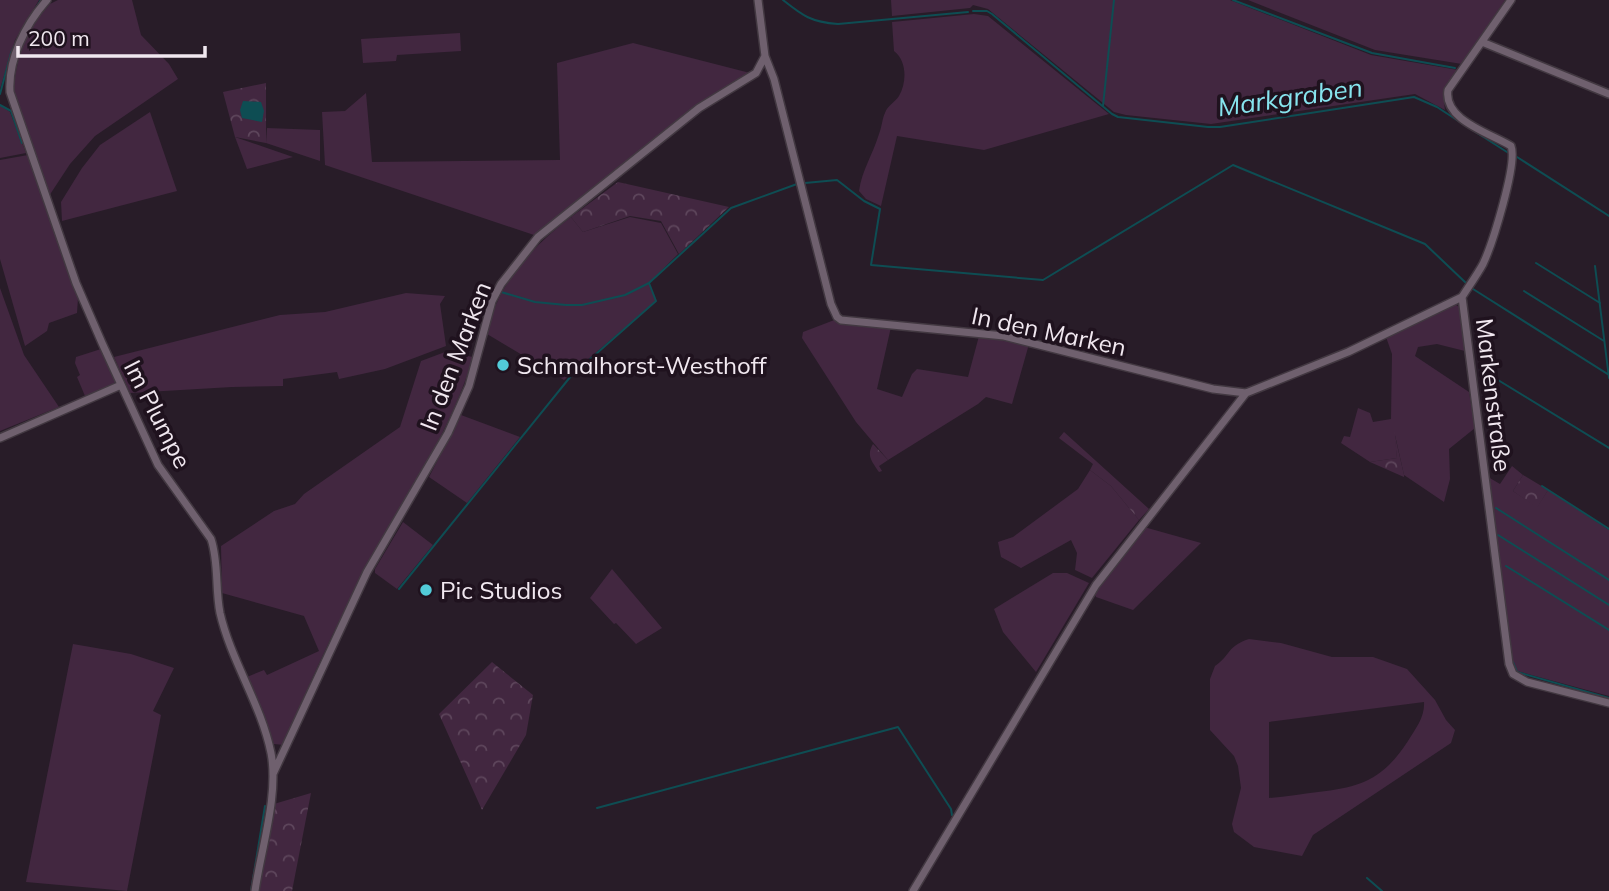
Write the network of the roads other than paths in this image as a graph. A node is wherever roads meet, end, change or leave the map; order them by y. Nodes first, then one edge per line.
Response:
1 (47, 0) edge
2 (758, 0) edge
3 (1511, 0) edge
4 (1482, 43) junction
5 (765, 56) junction
6 (756, 73) junction
7 (774, 79) junction
8 (1609, 94) edge
9 (1462, 297) junction
10 (121, 385) junction
11 (1246, 393) junction
12 (0, 438) edge
13 (1609, 702) edge
14 (271, 754) junction
15 (284, 755) junction
16 (273, 774) junction
17 (255, 891) edge
18 (913, 891) edge

1 - 10 street, Im Plumpe
2 - 5 street, In den Marken
3 - 4 street, Markenstraße
4 - 8 street
4 - 9 street, Markenstraße
5 - 6 street
5 - 7 street, In den Marken
6 - 7 street
6 - 15 street, In den Marken
7 - 11 street, In den Marken
9 - 11 street, In den Marken
9 - 13 street, Markenstraße
10 - 12 street
10 - 14 street, Im Plumpe
11 - 18 street
14 - 15 street
14 - 16 street, Im Plumpe
15 - 16 street, In den Marken
16 - 17 street, Im Plumpe

